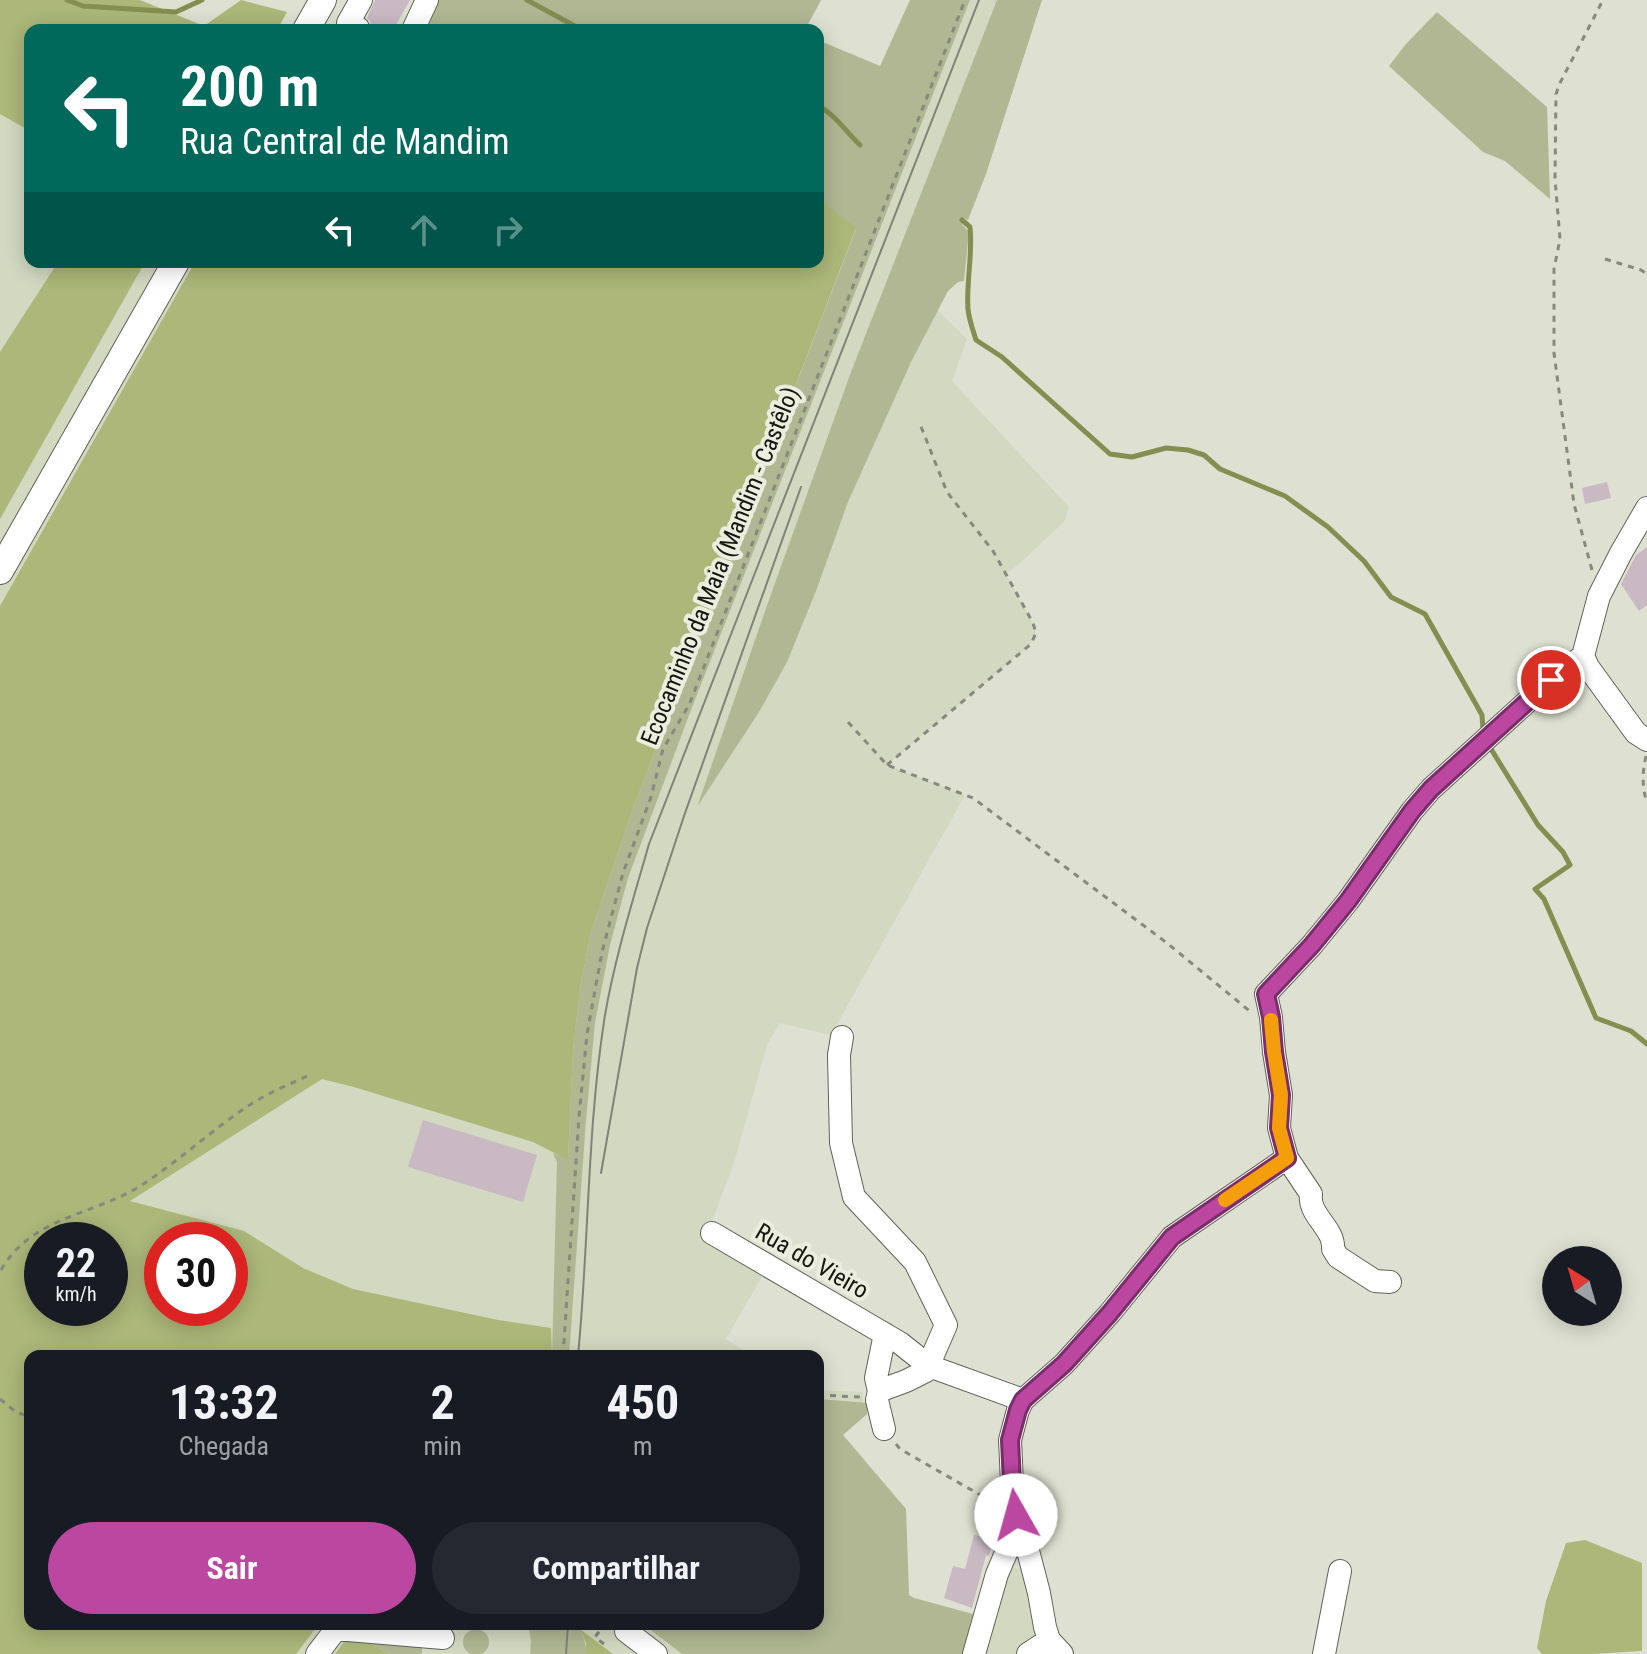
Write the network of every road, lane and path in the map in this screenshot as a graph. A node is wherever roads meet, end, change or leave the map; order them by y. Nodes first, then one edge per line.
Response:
1 (323, 0) edge
2 (361, 0) edge
3 (965, 0) edge
4 (1603, 0) edge
5 (421, 3) edge
6 (309, 24) edge
7 (350, 24) edge
8 (415, 24) edge
9 (1605, 259) dead end
10 (173, 268) edge
11 (1647, 274) edge
12 (920, 424) dead end
13 (1647, 508) edge
14 (0, 571) edge
15 (1599, 596) junction
16 (1583, 656) junction
17 (848, 722) dead end
18 (1647, 740) edge
19 (1647, 755) edge
20 (887, 765) junction
21 (1647, 803) edge
22 (1271, 1017) junction
23 (842, 1037) dead end
24 (312, 1074) dead end
25 (1287, 1158) junction
26 (712, 1233) dead end
27 (0, 1271) edge
28 (1390, 1282) dead end
29 (885, 1334) junction
30 (563, 1350) edge
31 (929, 1366) junction
32 (879, 1391) junction
33 (824, 1395) edge
34 (0, 1399) edge
35 (1023, 1400) junction
36 (24, 1415) edge
37 (884, 1429) joint
38 (1016, 1524) junction
39 (1340, 1571) dead end
40 (335, 1630) edge
41 (373, 1630) edge
42 (610, 1630) edge
43 (620, 1630) edge
44 (443, 1638) dead end
45 (604, 1644) dead end
46 (1055, 1647) edge
47 (317, 1654) edge
48 (656, 1654) edge
49 (974, 1654) edge
50 (1028, 1654) edge
51 (1324, 1654) edge

1 - 6 main road
2 - 7 street
3 - 30 path, Ecocaminho da Maia (Mandim - Castêlo)
4 - 15 path
5 - 8 street
9 - 11 path
10 - 14 main road
12 - 20 path
13 - 15 street
15 - 16 street
16 - 18 street
16 - 22 street
17 - 20 path
19 - 21 path
20 - 22 path
22 - 25 street
23 - 31 street
24 - 27 path
25 - 28 street
25 - 35 street
26 - 29 street, Rua do Vieiro
29 - 31 street, Rua do Vieiro
29 - 32 street
31 - 32 street
31 - 35 street, Rua do Vieiro
32 - 33 path
32 - 37 street
34 - 36 path
35 - 38 street
37 - 38 path
38 - 46 street
38 - 49 street
39 - 51 street
40 - 47 street
41 - 44 street
42 - 45 path
43 - 48 street
46 - 50 street

